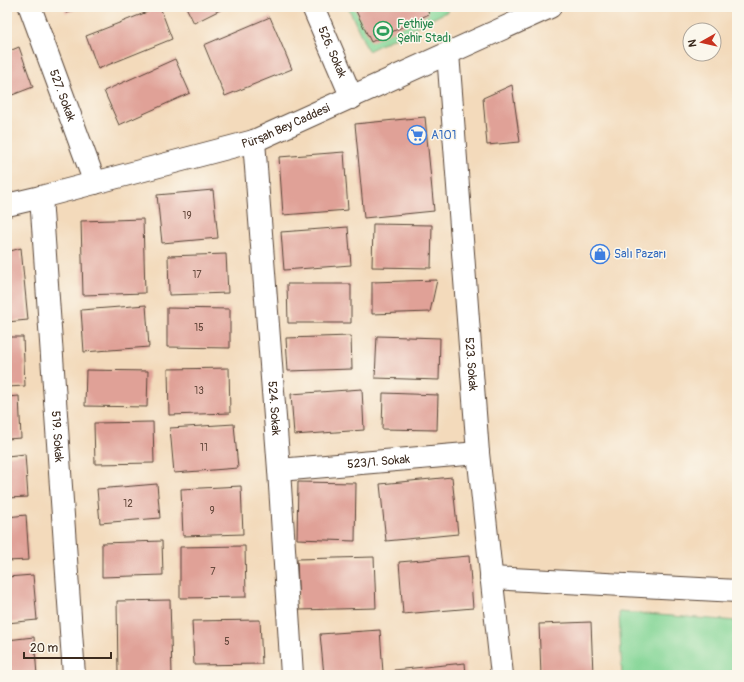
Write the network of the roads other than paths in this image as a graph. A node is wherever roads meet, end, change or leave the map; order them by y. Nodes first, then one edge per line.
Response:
1 (30, 7) edge
2 (313, 7) edge
3 (550, 7) edge
4 (448, 53) junction
5 (352, 98) junction
6 (254, 141) junction
7 (95, 183) junction
8 (41, 197) junction
9 (7, 206) edge
10 (478, 453) junction
11 (278, 470) junction
12 (491, 578) junction
13 (737, 591) edge
14 (74, 675) edge
15 (292, 675) edge
16 (502, 675) edge

1 - 7 street, 527. Sokak
2 - 5 street, 526. Sokak
3 - 4 street, Pürşah Bey Caddesi
4 - 5 street, Pürşah Bey Caddesi
4 - 10 street, 523. Sokak
5 - 6 street, Pürşah Bey Caddesi
6 - 7 street, Pürşah Bey Caddesi
6 - 11 street, 524. Sokak
7 - 8 street, Pürşah Bey Caddesi
8 - 9 street, Pürşah Bey Caddesi
8 - 14 street, 519. Sokak
10 - 11 street, 523/1. Sokak
10 - 12 street, 523. Sokak
11 - 15 street, 524. Sokak
12 - 13 street
12 - 16 street, 523. Sokak

